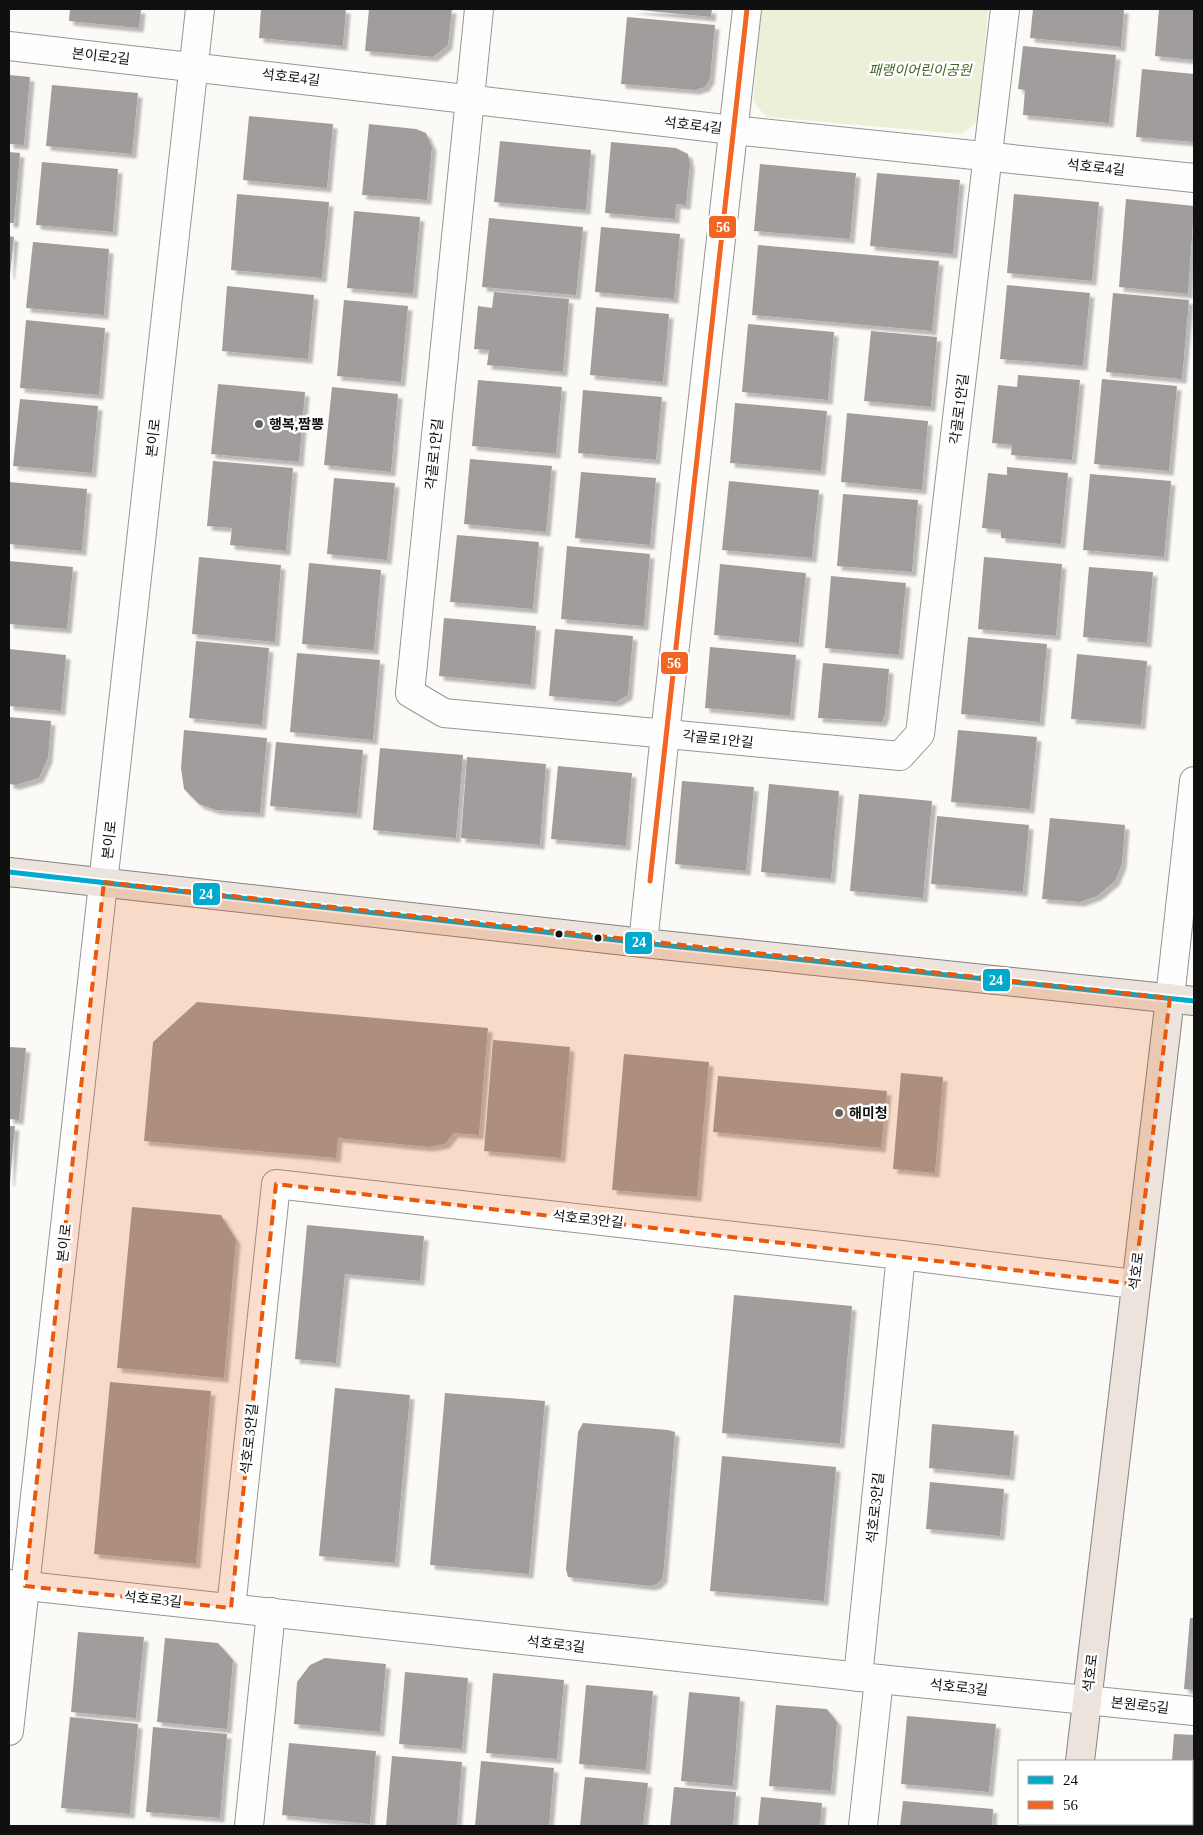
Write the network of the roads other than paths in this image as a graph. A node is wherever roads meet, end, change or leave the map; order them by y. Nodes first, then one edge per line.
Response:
1 (200, 9) edge
2 (479, 9) edge
3 (747, 9) edge
4 (1005, 9) edge
5 (9, 46) edge
6 (193, 65) junction
7 (469, 99) junction
8 (733, 130) junction
9 (988, 156) junction
10 (1194, 178) edge
11 (665, 734) junction
12 (1194, 781) edge
13 (9, 872) edge
14 (104, 882) junction
15 (643, 943) junction
16 (1182, 999) edge
17 (901, 1255) junction
18 (1134, 1284) junction
19 (17, 1585) edge
20 (231, 1608) junction
21 (270, 1612) junction
22 (868, 1678) junction
23 (1087, 1700) junction
24 (1194, 1711) edge
25 (9, 1731) edge
26 (1080, 1760) edge
27 (249, 1826) edge
28 (863, 1826) edge

1 - 6 street, 본이로
2 - 7 street, 각골로1안길
3 - 8 street
4 - 9 street, 각골로1안길
5 - 6 street, 본이로2길
6 - 7 street, 석호로4길
6 - 14 street, 본이로
7 - 8 street, 석호로4길
7 - 11 street, 각골로1안길
8 - 9 street, 석호로4길
8 - 11 street
9 - 10 street, 석호로4길
9 - 11 street, 각골로1안길
11 - 15 street
12 - 16 street, 석호로
13 - 14 main road
14 - 15 main road
14 - 19 street, 본이로
15 - 16 main road
16 - 18 main road, 석호로
17 - 18 street
17 - 20 street, 석호로3안길
17 - 22 street, 석호로3안길
18 - 23 main road, 석호로
19 - 20 street, 석호로3길
19 - 25 street, 본이로
20 - 21 street, 석호로3길
21 - 22 street, 석호로3길
21 - 27 street
22 - 23 street, 석호로3길
22 - 28 street, 석호로3안길
23 - 24 street, 본원로5길
23 - 26 main road, 석호로

